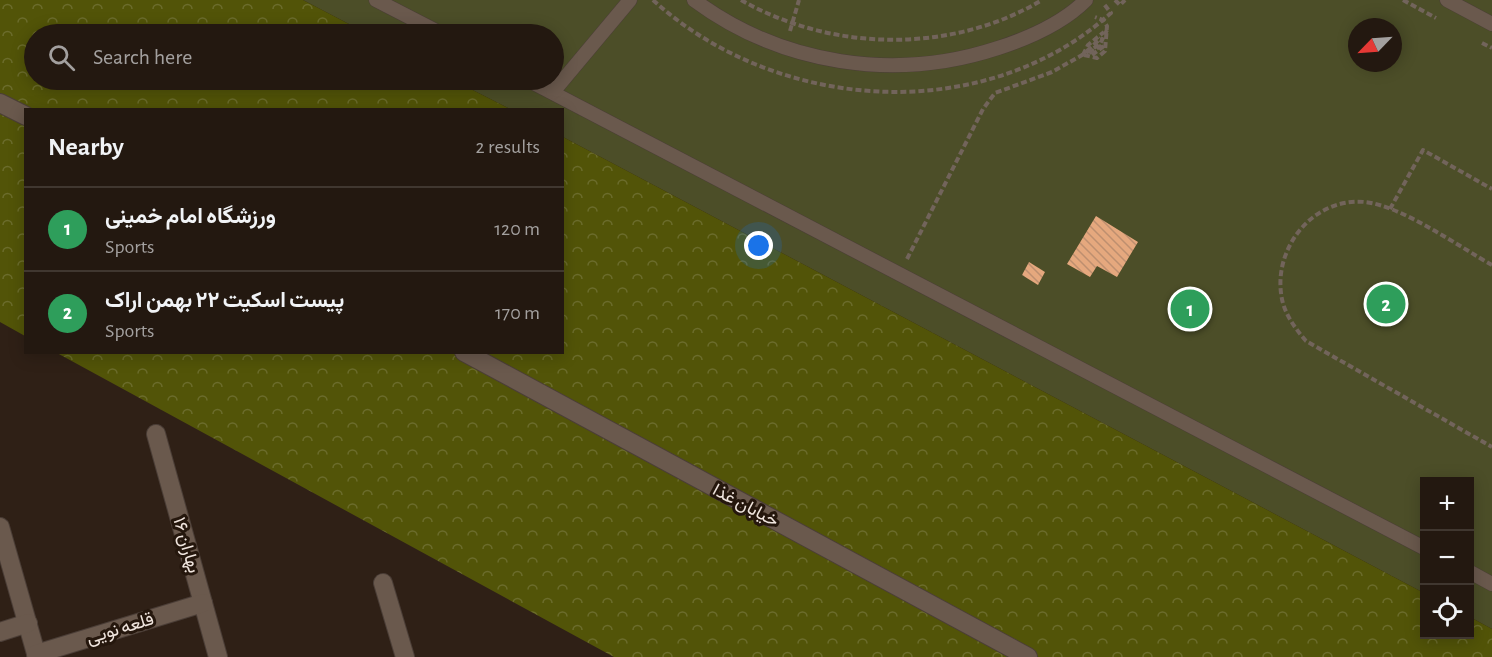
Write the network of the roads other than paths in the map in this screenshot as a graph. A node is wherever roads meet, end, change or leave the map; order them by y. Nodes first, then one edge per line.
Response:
1 (376, 0) edge
2 (630, 0) edge
3 (694, 0) edge
4 (1086, 0) edge
5 (1448, 0) edge
6 (423, 24) edge
7 (1492, 24) edge
8 (564, 79) edge
9 (549, 90) edge
10 (553, 92) joint
11 (0, 103) edge
12 (24, 115) edge
13 (468, 354) edge
14 (156, 434) dead end
15 (0, 527) edge
16 (1420, 545) edge
17 (1474, 574) edge
18 (383, 584) dead end
19 (1492, 584) edge
20 (203, 603) junction
21 (28, 623) junction
22 (0, 632) edge
23 (37, 655) edge
24 (218, 657) edge
25 (405, 657) edge
26 (1028, 657) edge

1 - 6 lane
2 - 8 lane
3 - 4 lane
5 - 7 lane
9 - 10 lane
10 - 16 lane
11 - 12 street
13 - 26 street, خیابان غذا
14 - 20 street, بهاران ۱۶
15 - 21 street
17 - 19 lane
18 - 25 street
20 - 23 street, قلعه نویی
20 - 24 street, بهاران ۱۶
21 - 22 street
21 - 23 street

